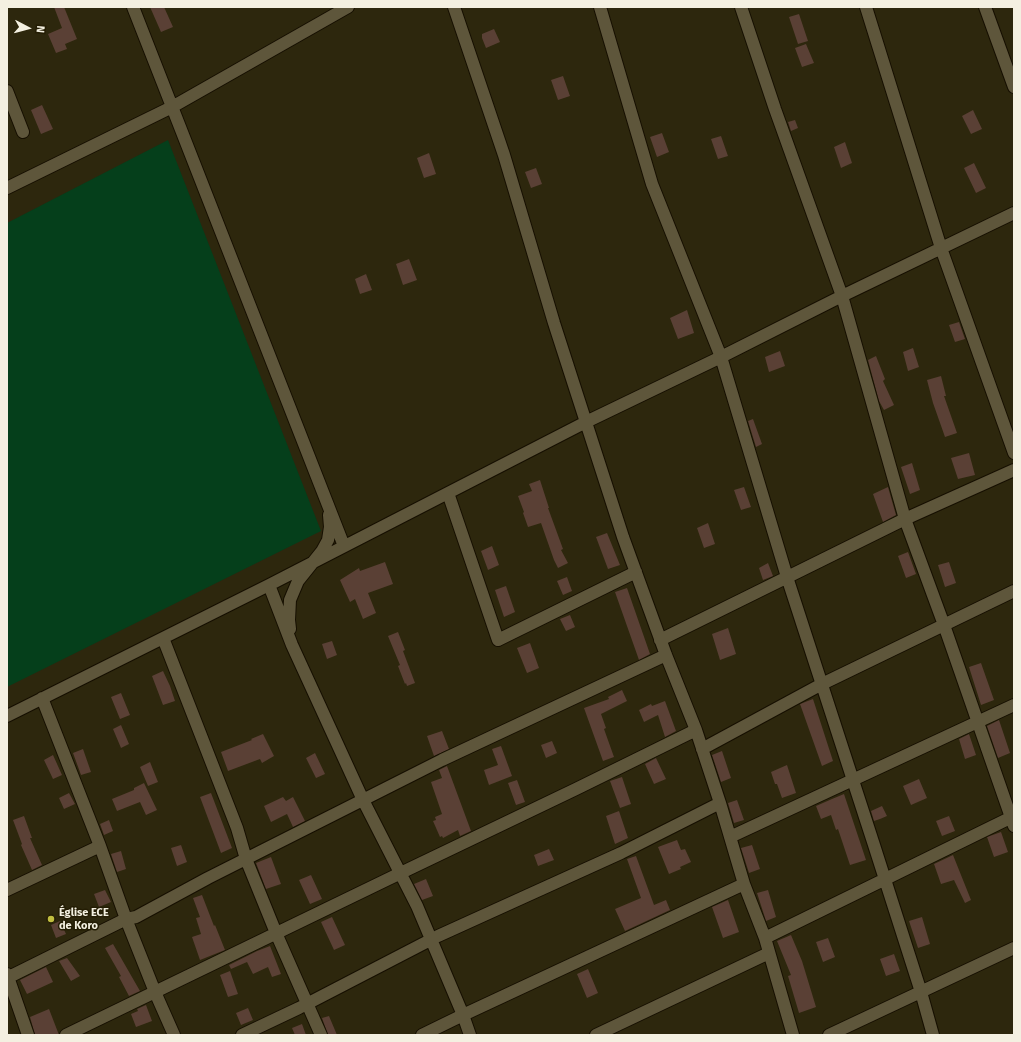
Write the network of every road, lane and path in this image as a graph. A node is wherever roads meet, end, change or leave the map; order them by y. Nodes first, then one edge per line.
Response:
1 (133, 7) edge
2 (348, 7) edge
3 (454, 7) edge
4 (600, 7) edge
5 (741, 7) edge
6 (866, 7) edge
7 (985, 7) edge
8 (1014, 87) edge
9 (7, 91) edge
10 (172, 107) junction
11 (23, 132) dead end
12 (7, 188) edge
13 (1014, 213) edge
14 (941, 248) junction
15 (842, 296) junction
16 (721, 357) junction
17 (586, 422) junction
18 (1014, 453) edge
19 (1014, 470) edge
20 (448, 493) junction
21 (328, 506) junction
22 (906, 518) junction
23 (344, 546) junction
24 (313, 563) junction
25 (636, 572) junction
26 (787, 577) junction
27 (269, 585) junction
28 (1014, 591) edge
29 (944, 625) junction
30 (163, 638) junction
31 (660, 640) junction
32 (292, 645) junction
33 (666, 656) junction
34 (822, 684) junction
35 (42, 698) junction
36 (1014, 705) edge
37 (7, 716) edge
38 (978, 722) junction
39 (696, 730) junction
40 (702, 749) junction
41 (853, 780) junction
42 (362, 800) junction
43 (720, 803) junction
44 (1013, 820) edge
45 (730, 837) junction
46 (100, 846) junction
47 (246, 859) junction
48 (400, 873) junction
49 (885, 879) junction
50 (744, 884) junction
51 (7, 890) edge
52 (126, 919) junction
53 (276, 933) junction
54 (765, 938) junction
55 (431, 939) junction
56 (1014, 948) edge
57 (769, 953) junction
58 (7, 976) edge
59 (155, 992) junction
60 (921, 992) junction
61 (307, 1003) junction
62 (463, 1014) junction
63 (28, 1035) edge
64 (66, 1035) edge
65 (174, 1035) edge
66 (242, 1035) edge
67 (321, 1035) edge
68 (422, 1035) edge
69 (470, 1035) edge
70 (596, 1035) edge
71 (793, 1035) edge
72 (829, 1035) edge
73 (933, 1035) edge

1 - 10 street
2 - 10 street
3 - 17 street
4 - 16 street
5 - 15 street
6 - 14 street
7 - 8 street
9 - 11 street
10 - 12 street
10 - 21 street
13 - 14 street
14 - 15 street
14 - 18 street
15 - 16 street
15 - 22 street
16 - 17 street
16 - 26 street
17 - 20 street
17 - 25 street
19 - 22 street
20 - 23 street
20 - 25 street
21 - 23 street
21 - 24 street
22 - 26 street
22 - 29 street
23 - 24 street
24 - 27 street
24 - 32 street
25 - 31 street
26 - 31 street
26 - 34 street
27 - 30 street
27 - 32 street
28 - 29 street
29 - 34 street
29 - 38 street
30 - 35 street
30 - 47 street
31 - 33 street
32 - 42 street
33 - 39 street
33 - 42 street
34 - 40 street
34 - 41 street
35 - 37 street
35 - 46 street
36 - 38 street
38 - 41 street
38 - 44 street
39 - 40 street
39 - 48 street
40 - 43 street
41 - 45 street
41 - 49 street
42 - 47 street
42 - 48 street
43 - 45 street
43 - 55 street
44 - 49 street
45 - 50 street
46 - 51 street
46 - 52 street
47 - 52 street
47 - 53 street
48 - 53 street
48 - 55 street
49 - 54 street
49 - 60 street
50 - 54 street
50 - 62 street
52 - 58 street
52 - 59 street
53 - 59 street
53 - 61 street
54 - 57 street
55 - 61 street
55 - 62 street
56 - 60 street
57 - 70 street
57 - 71 street
58 - 63 street
59 - 64 street
59 - 65 street
60 - 72 street
60 - 73 street
61 - 66 street
61 - 67 street
62 - 68 street
62 - 69 street

